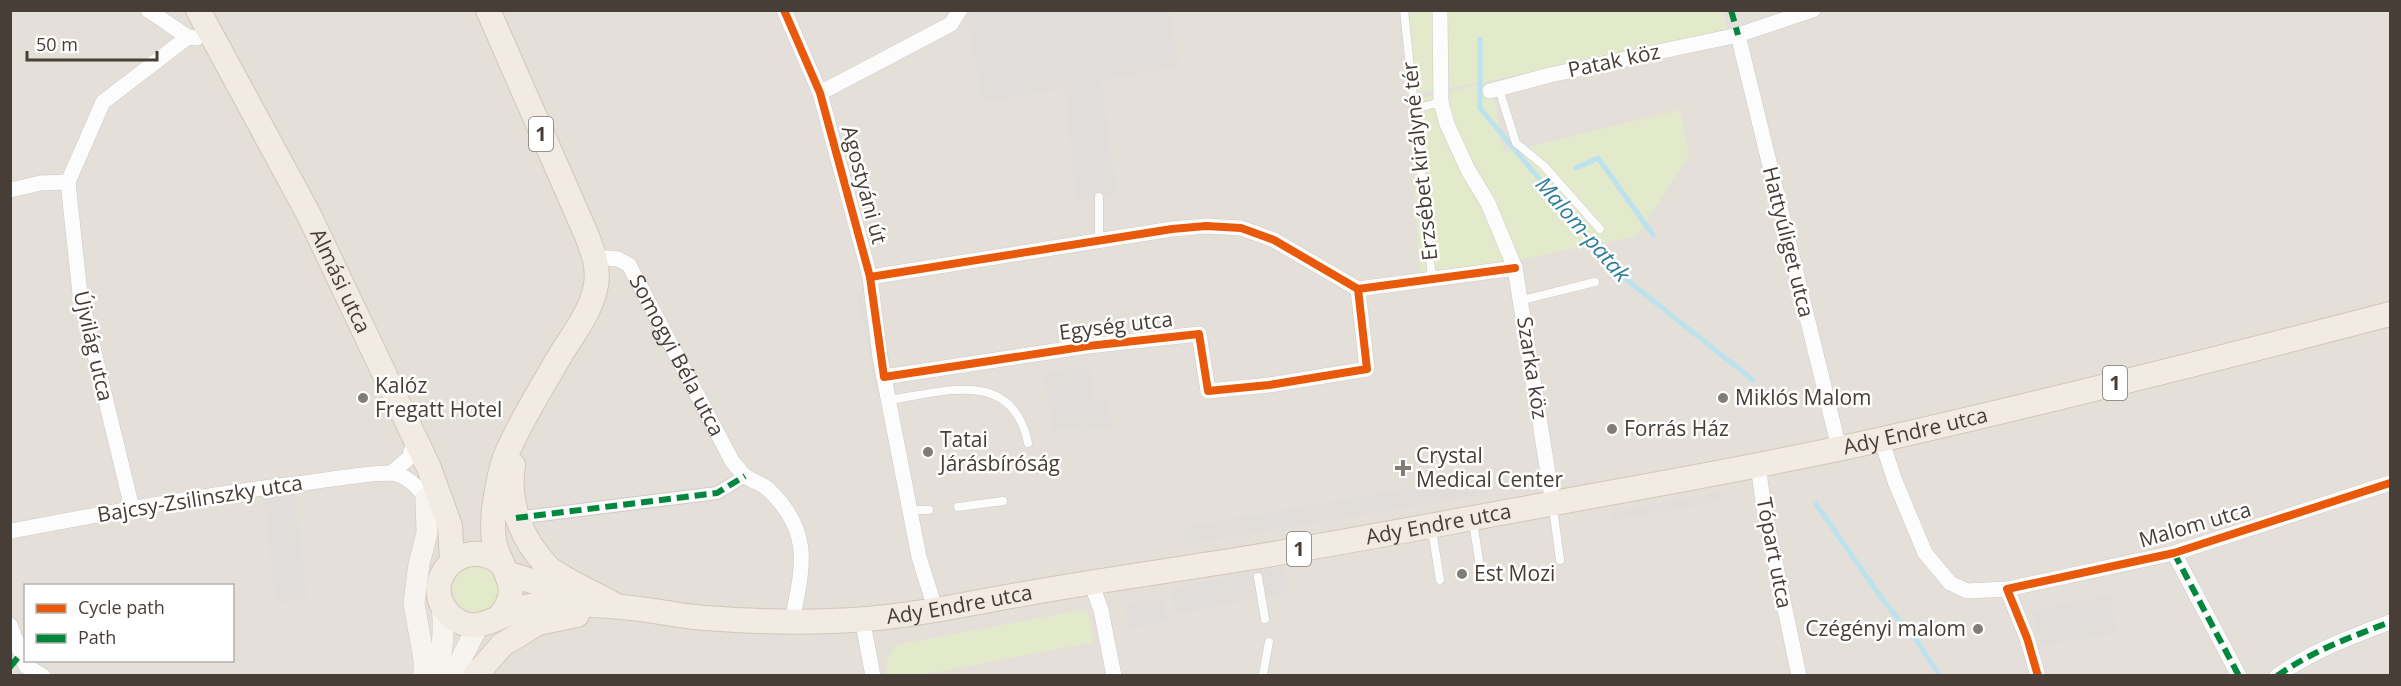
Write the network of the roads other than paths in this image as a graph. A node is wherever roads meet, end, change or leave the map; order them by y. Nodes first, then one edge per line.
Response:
1 (148, 10) edge
2 (198, 10) edge
3 (488, 10) edge
4 (784, 10) edge
5 (960, 10) edge
6 (1404, 10) edge
7 (1440, 10) edge
8 (1813, 10) edge
9 (1738, 35) junction
10 (188, 37) junction
11 (215, 42) junction
12 (1495, 90) joint
13 (820, 93) junction
14 (1441, 102) junction
15 (1414, 109) junction
16 (68, 182) junction
17 (10, 190) edge
18 (1099, 197) dead end
19 (1600, 229) dead end
20 (1100, 240) junction
21 (595, 257) junction
22 (1515, 268) junction
23 (870, 277) junction
24 (1432, 278) junction
25 (1595, 282) dead end
26 (1358, 289) junction
27 (1522, 300) junction
28 (2391, 314) edge
29 (884, 377) junction
30 (889, 400) junction
31 (401, 409) junction
32 (525, 418) junction
33 (1881, 439) junction
34 (1028, 443) dead end
35 (1839, 448) junction
36 (412, 449) junction
37 (1758, 465) junction
38 (391, 473) junction
39 (745, 476) junction
40 (2391, 483) edge
41 (426, 498) junction
42 (1004, 501) dead end
43 (1553, 504) junction
44 (958, 507) dead end
45 (132, 508) junction
46 (911, 510) junction
47 (929, 510) dead end
48 (516, 518) junction
49 (1473, 518) junction
50 (1431, 525) junction
51 (10, 531) edge
52 (2174, 553) junction
53 (1560, 560) dead end
54 (452, 561) junction
55 (505, 569) junction
56 (1481, 573) dead end
57 (1258, 577) dead end
58 (1440, 580) dead end
59 (1091, 582) junction
60 (2007, 589) junction
61 (441, 603) junction
62 (617, 606) junction
63 (936, 611) junction
64 (500, 616) junction
65 (862, 618) junction
66 (1265, 619) dead end
67 (792, 621) junction
68 (2391, 622) edge
69 (10, 625) edge
70 (478, 626) junction
71 (1269, 642) dead end
72 (24, 661) edge
73 (24, 662) edge
74 (1263, 674) dead end
75 (43, 675) edge
76 (424, 675) edge
77 (438, 675) edge
78 (456, 675) edge
79 (475, 675) edge
80 (873, 675) edge
81 (1114, 675) edge
82 (1799, 675) edge
83 (2038, 675) edge
84 (2239, 675) edge
85 (2277, 675) edge

1 - 10 street
2 - 11 main road, Almási utca
3 - 21 main road, Somogyi Béla utca / 1
4 - 13 street, Agostyáni út
5 - 13 street
6 - 15 lane, Erzsébet királyné tér
7 - 14 street, Erzsébet királyné tér
8 - 9 street, Patak köz
9 - 12 street, Patak köz
9 - 35 street, Hattyúliget utca
10 - 11 street
10 - 16 street, Újvilág utca
11 - 31 main road, Almási utca
12 - 19 lane
13 - 23 street, Agostyáni út
14 - 15 lane
14 - 22 street, Erzsébet királyné tér
15 - 24 lane, Erzsébet királyné tér
16 - 17 street
16 - 45 street, Újvilág utca
18 - 20 lane
20 - 23 street
20 - 26 street
21 - 32 main road, Somogyi Béla utca / 1
21 - 39 street, Somogyi Béla utca
22 - 24 street, Erzsébet királyné tér
22 - 27 street, Szarka köz
23 - 29 street, Agostyáni út
24 - 26 street
25 - 27 lane
26 - 29 street, Egység utca
27 - 43 street, Szarka köz
28 - 33 main road, Ady Endre utca / 1
29 - 30 street, Agostyáni út
30 - 34 lane
30 - 46 street, Agostyáni út
31 - 36 main road
31 - 54 main road, Almási utca
32 - 48 main road, 1
32 - 55 main road, 1
33 - 35 main road, Ady Endre utca / 1
33 - 60 street, Malom utca
35 - 37 main road, Ady Endre utca / 1
36 - 38 street
36 - 41 main road
37 - 43 main road, Ady Endre utca / 1
37 - 82 street, Tópart utca
38 - 41 street
38 - 45 street, Bajcsy-Zsilinszky utca
39 - 48 street
39 - 67 street
40 - 52 street, Malom utca
41 - 76 main road
42 - 44 lane
43 - 49 main road, Ady Endre utca / 1
43 - 53 lane
45 - 51 street, Bajcsy-Zsilinszky utca
46 - 47 lane
46 - 63 street, Agostyáni út
48 - 62 main road, 1
49 - 50 main road, Ady Endre utca / 1
49 - 56 lane
50 - 58 lane
50 - 59 main road, Ady Endre utca / 1
52 - 60 street, Malom utca
52 - 84 street
54 - 55 main road, 1
54 - 61 main road
55 - 62 main road, 1
55 - 64 main road, 1
57 - 66 lane
59 - 63 main road, Ady Endre utca / 1
59 - 81 street
60 - 83 street
61 - 70 main road
61 - 77 main road
62 - 64 main road, 1
62 - 67 main road, Ady Endre utca / 1
62 - 79 main road
63 - 65 main road, Ady Endre utca / 1
64 - 70 main road, 1
65 - 67 main road, Ady Endre utca / 1
65 - 80 street
68 - 85 street
69 - 72 street
70 - 78 main road
71 - 74 lane
73 - 75 street

